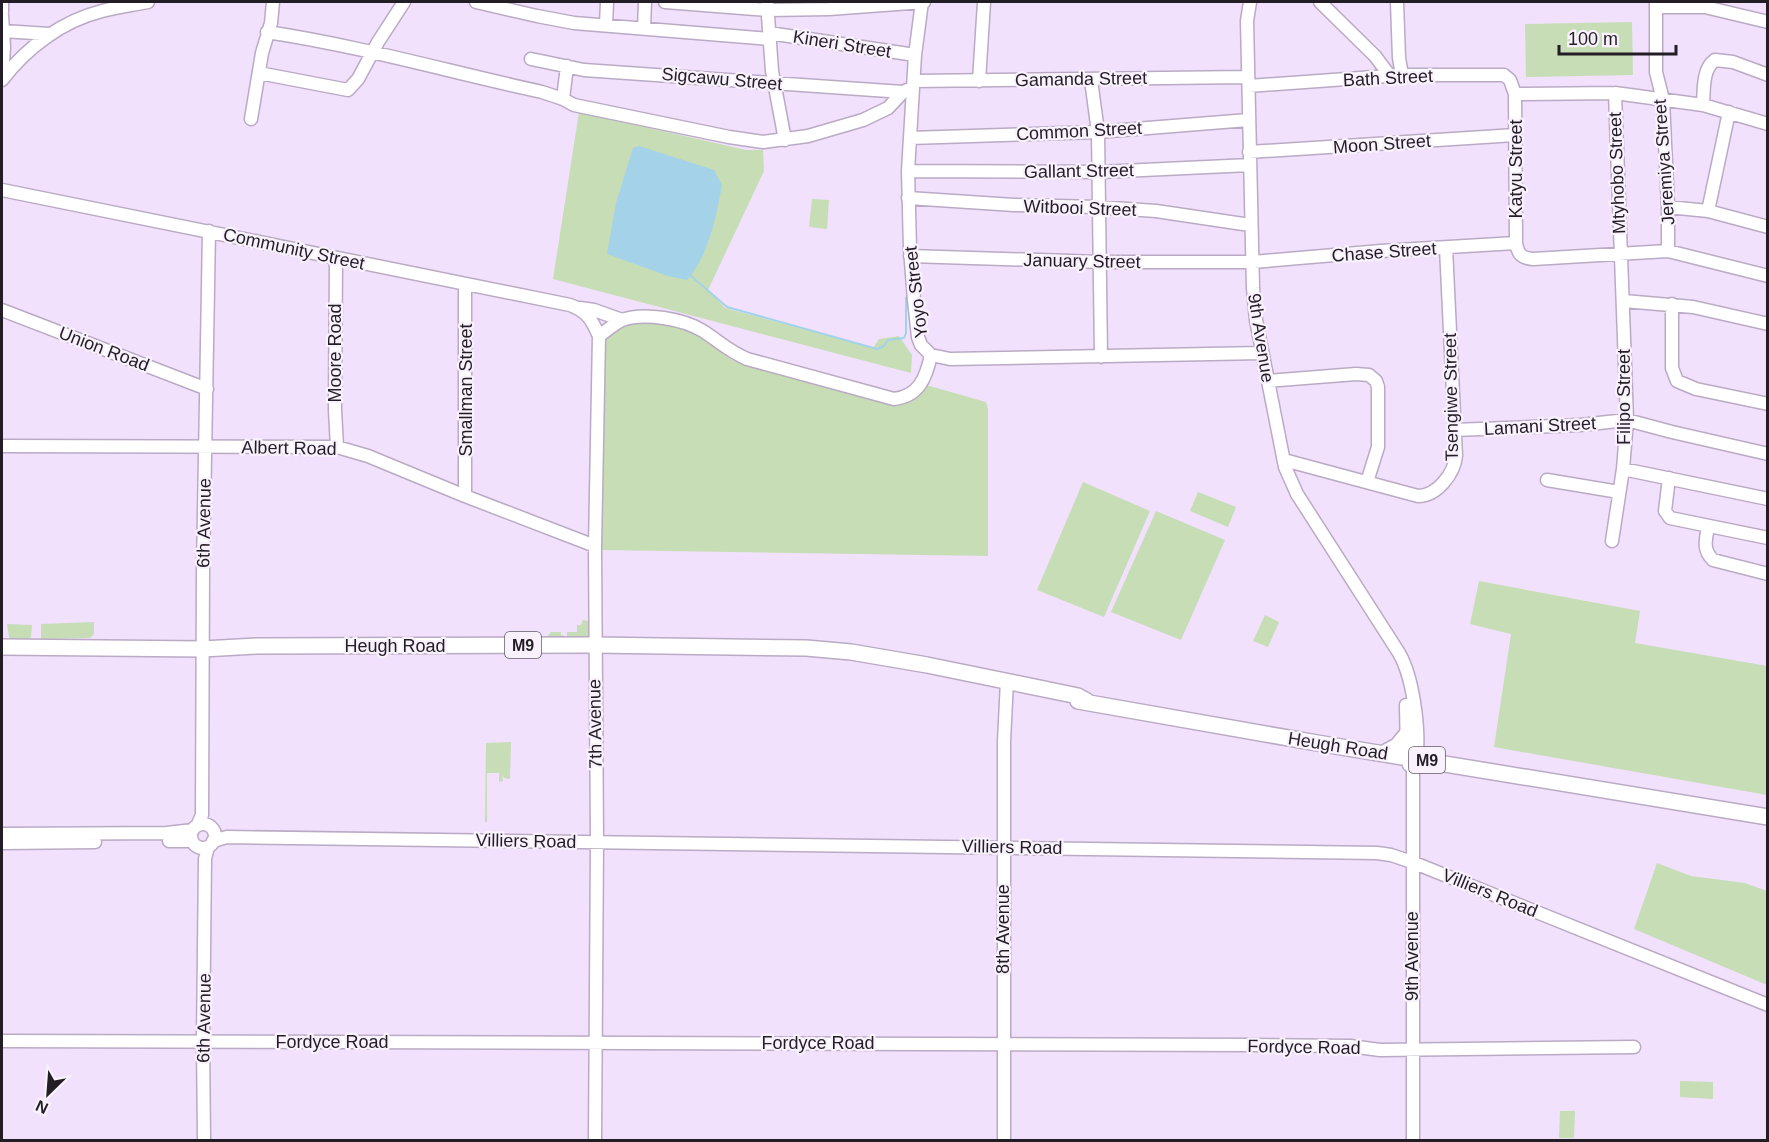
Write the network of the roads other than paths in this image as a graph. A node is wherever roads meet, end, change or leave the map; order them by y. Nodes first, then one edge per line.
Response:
1 (2, 2) edge
2 (148, 2) edge
3 (273, 2) edge
4 (404, 2) edge
5 (476, 2) edge
6 (607, 2) edge
7 (645, 2) edge
8 (665, 2) edge
9 (922, 2) edge
10 (984, 2) edge
11 (1250, 2) edge
12 (1320, 2) edge
13 (1397, 2) edge
14 (1656, 4) edge
15 (1705, 4) edge
16 (768, 6) edge
17 (2, 13) edge
18 (1767, 22) edge
19 (606, 25) junction
20 (644, 28) junction
21 (3, 31) junction
22 (267, 32) junction
23 (50, 34) junction
24 (769, 36) junction
25 (372, 52) junction
26 (915, 55) junction
27 (531, 59) dead end
28 (567, 66) junction
29 (259, 73) junction
30 (1767, 75) edge
31 (1396, 76) junction
32 (2, 79) edge
33 (1090, 80) junction
34 (979, 81) junction
35 (1248, 82) junction
36 (774, 84) junction
37 (910, 86) junction
38 (1615, 93) junction
39 (1515, 94) junction
40 (563, 99) junction
41 (1663, 100) junction
42 (1703, 105) junction
43 (1729, 112) junction
44 (251, 119) dead end
45 (1248, 120) junction
46 (1767, 124) edge
47 (1098, 132) junction
48 (1515, 135) junction
49 (910, 138) junction
50 (785, 140) junction
51 (1249, 158) junction
52 (908, 171) junction
53 (1100, 172) junction
54 (2, 190) edge
55 (908, 198) junction
56 (1098, 207) junction
57 (1668, 207) junction
58 (1708, 211) junction
59 (1250, 225) junction
60 (1767, 227) edge
61 (209, 231) junction
62 (1516, 243) junction
63 (1446, 248) junction
64 (1668, 251) junction
65 (1620, 253) junction
66 (910, 256) junction
67 (336, 259) junction
68 (1101, 262) junction
69 (1253, 262) junction
70 (1767, 276) edge
71 (465, 284) junction
72 (1623, 301) junction
73 (1672, 303) junction
74 (2, 309) edge
75 (582, 310) junction
76 (622, 321) junction
77 (1767, 324) edge
78 (599, 336) junction
79 (1262, 353) junction
80 (931, 355) junction
81 (1101, 357) junction
82 (1268, 381) junction
83 (207, 389) junction
84 (1767, 404) edge
85 (1627, 420) junction
86 (1454, 430) junction
87 (2, 446) edge
88 (206, 447) junction
89 (337, 447) junction
90 (1767, 454) edge
91 (1284, 460) junction
92 (1623, 469) junction
93 (1668, 478) junction
94 (1547, 480) dead end
95 (1367, 482) junction
96 (1619, 492) junction
97 (465, 496) junction
98 (1767, 499) edge
99 (1708, 526) junction
100 (1767, 538) edge
101 (1612, 541) dead end
102 (595, 546) junction
103 (1767, 574) edge
104 (1393, 642) junction
105 (594, 645) junction
106 (2, 647) edge
107 (203, 649) junction
108 (1007, 684) junction
109 (1407, 734) junction
110 (1384, 753) junction
111 (1412, 763) junction
112 (1767, 817) edge
113 (2, 834) edge
114 (203, 836) junction
115 (597, 842) junction
116 (2, 843) edge
117 (1003, 847) junction
118 (1412, 862) junction
119 (1767, 1005) edge
120 (2, 1041) edge
121 (203, 1041) junction
122 (595, 1044) junction
123 (1004, 1044) junction
124 (1634, 1047) dead end
125 (1413, 1050) junction
126 (204, 1140) edge
127 (595, 1140) edge
128 (1004, 1140) edge
129 (1413, 1140) edge

1 - 17 street
2 - 23 street
3 - 22 street
4 - 25 street
5 - 19 street, Kineri Street
6 - 19 street
7 - 20 street
8 - 16 street
9 - 16 street
9 - 26 street, Yoyo Street
10 - 34 street
11 - 35 street, 9th Avenue
12 - 31 street
13 - 31 street
14 - 15 street
14 - 41 street, Jeremiya Street
15 - 18 street
16 - 24 street
17 - 21 street
19 - 20 street, Kineri Street
20 - 24 street, Kineri Street
21 - 23 street
21 - 32 street
22 - 25 street
22 - 29 street
23 - 32 street
24 - 26 street, Kineri Street
24 - 36 street
25 - 29 street
25 - 40 street
26 - 37 street, Yoyo Street
27 - 28 street, Sigcawu Street
28 - 36 street, Sigcawu Street
28 - 40 street
29 - 44 street
30 - 42 street
31 - 35 street, Bath Street
31 - 39 street, Bath Street
33 - 34 street, Gamanda Street
33 - 35 street, Gamanda Street
33 - 47 street
34 - 37 street, Gamanda Street
35 - 45 street, 9th Avenue
36 - 37 street, Sigcawu Street
36 - 50 street
37 - 49 street, Yoyo Street
37 - 50 street
38 - 39 street, Mtyhobo Street
38 - 41 street, Mtyhobo Street
38 - 65 street, Mtyhobo Street
39 - 48 street, Katyu Street
40 - 50 street
41 - 42 street, Mtyhobo Street
41 - 57 street, Jeremiya Street
42 - 43 street, Mtyhobo Street
43 - 46 street, Mtyhobo Street
43 - 58 street
45 - 47 street, Common Street
45 - 51 street, 9th Avenue
47 - 49 street, Common Street
47 - 53 street
48 - 51 street, Moon Street
48 - 62 street, Katyu Street
49 - 52 street, Yoyo Street
51 - 53 street, Gallant Street
51 - 59 street, 9th Avenue
52 - 53 street, Gallant Street
52 - 55 street, Yoyo Street
53 - 56 street
54 - 61 street, Community Street
55 - 56 street, Witbooi Street
55 - 66 street, Yoyo Street
56 - 59 street, Witbooi Street
56 - 68 street
57 - 58 street
57 - 64 street, Jeremiya Street
58 - 60 street
59 - 69 street, 9th Avenue
61 - 67 street, Community Street
61 - 83 street, 6th Avenue
62 - 63 street, Chase Street
62 - 65 street
63 - 69 street, Chase Street
63 - 86 street, Tsengiwe Street
64 - 65 street
64 - 70 street
65 - 72 street, Filipo Street
66 - 68 street, January Street
66 - 80 street, Yoyo Street
67 - 71 street, Community Street
67 - 89 street, Moore Road
68 - 69 street, January Street
68 - 81 street
69 - 79 street, 9th Avenue
71 - 75 street, Community Street
71 - 97 street, Smallman Street
72 - 73 street
72 - 85 street, Filipo Street
73 - 77 street
73 - 84 street
74 - 83 street, Union Road
75 - 76 street, Community Street
75 - 78 street
76 - 78 street
76 - 80 street
78 - 102 street, 7th Avenue
79 - 81 street, Yoyo Street
79 - 82 street, 9th Avenue
80 - 81 street, Yoyo Street
82 - 91 street, 9th Avenue
82 - 95 street
83 - 88 street, 6th Avenue
85 - 86 street, Lamani Street
85 - 90 street
85 - 92 street, Filipo Street
86 - 95 street, Tsengiwe Street
87 - 88 street, Albert Road
88 - 89 street, Albert Road
88 - 107 street, 6th Avenue
89 - 97 street, Albert Road
91 - 95 street, Tsengiwe Street
91 - 104 street, 9th Avenue
92 - 93 street
92 - 96 street, Filipo Street
93 - 98 street
93 - 99 street
94 - 96 street
96 - 101 street, Filipo Street
97 - 102 street, Albert Road
99 - 100 street
99 - 103 street
102 - 105 street, 7th Avenue
104 - 109 street, 9th Avenue
104 - 111 street, 9th Avenue
105 - 107 main road, Heugh Road / M9
105 - 108 main road, Heugh Road / M9
105 - 115 street, 7th Avenue
106 - 107 main road, Heugh Road / M9
107 - 114 street, 6th Avenue
108 - 110 main road, Heugh Road / M9
108 - 117 street, 8th Avenue
109 - 110 main road
109 - 111 street, 9th Avenue
110 - 111 main road, Heugh Road / M9
111 - 112 main road, Heugh Road / M9
111 - 118 street, 9th Avenue
113 - 114 street, Villiers Road
114 - 115 street, Villiers Road
114 - 116 street, Villiers Road
114 - 121 street, 6th Avenue
115 - 117 street, Villiers Road
115 - 122 street, 7th Avenue
117 - 118 street, Villiers Road
117 - 123 street, 8th Avenue
118 - 119 street, Villiers Road
118 - 125 street, 9th Avenue
120 - 121 street, Fordyce Road
121 - 122 street, Fordyce Road
121 - 126 street, 6th Avenue
122 - 123 street, Fordyce Road
122 - 127 street, 7th Avenue
123 - 125 street, Fordyce Road
123 - 128 street, 8th Avenue
124 - 125 street, Fordyce Road
125 - 129 street, 9th Avenue

